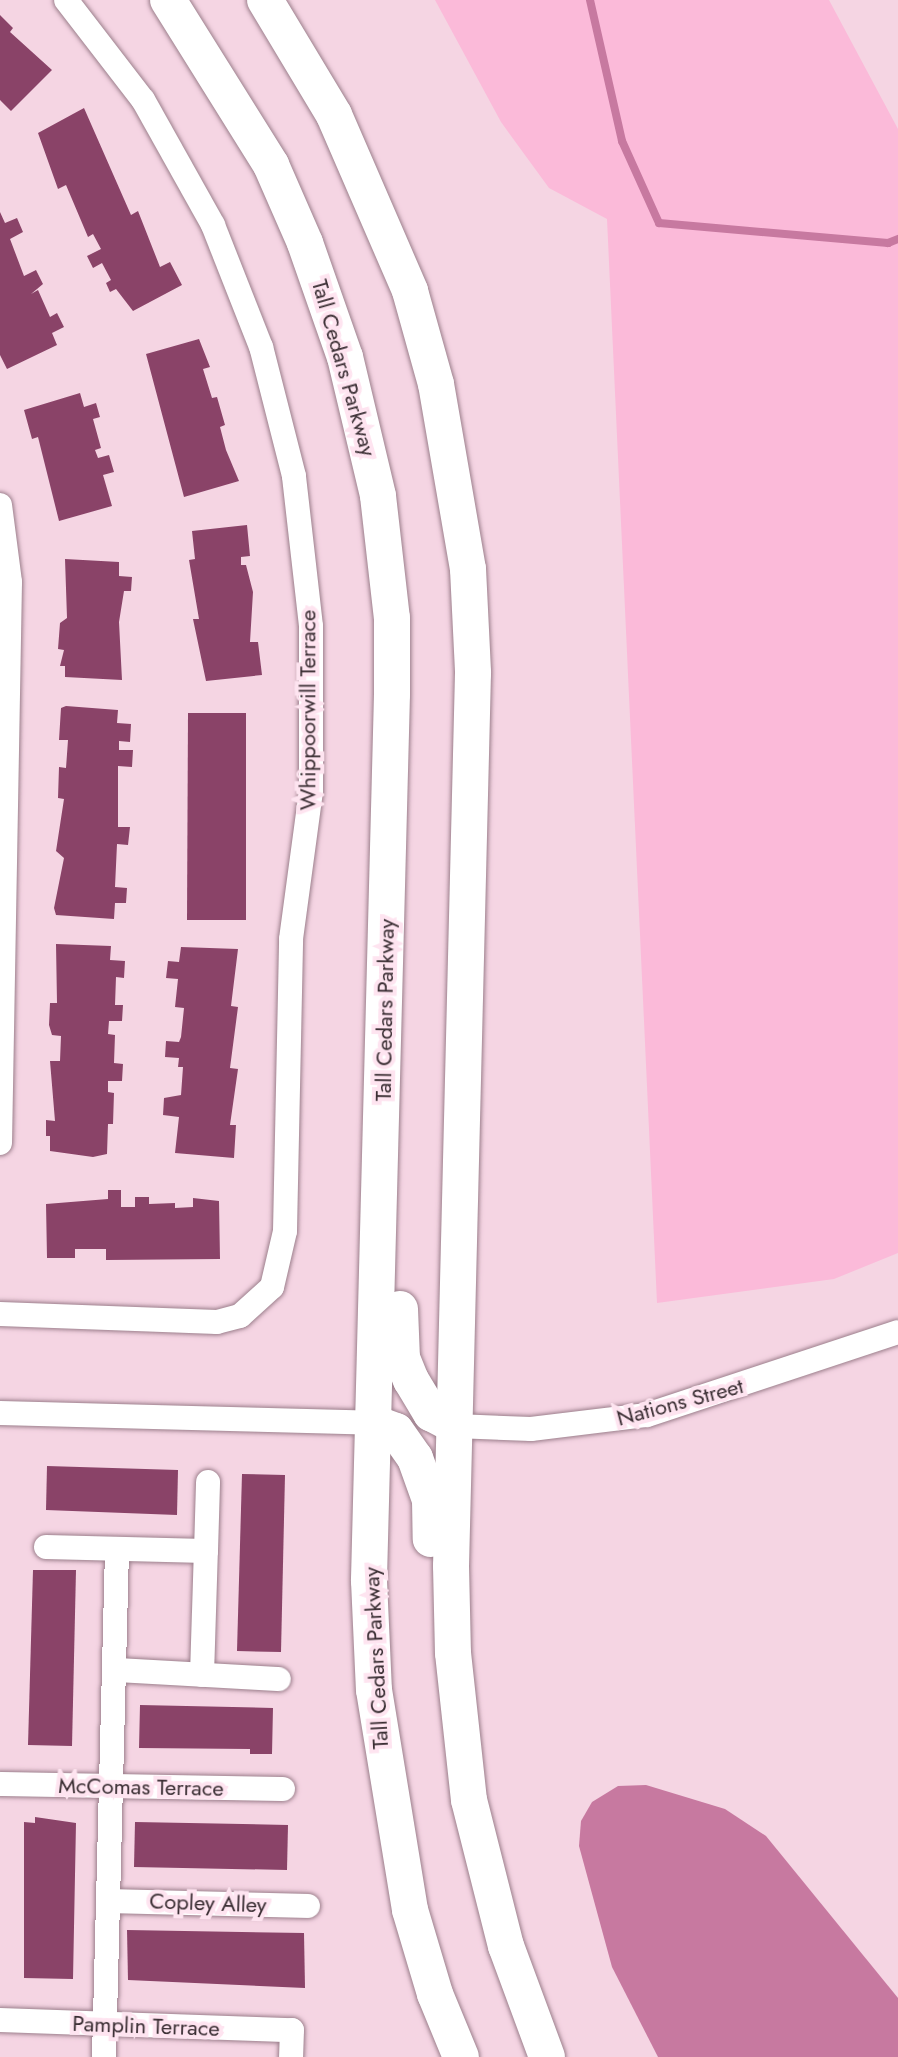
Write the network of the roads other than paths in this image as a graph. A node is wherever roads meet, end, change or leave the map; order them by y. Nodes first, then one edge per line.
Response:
1 (66, 0) edge
2 (168, 0) edge
3 (265, 0) edge
4 (0, 505) edge
5 (0, 1143) edge
6 (380, 1215) junction
7 (0, 1314) edge
8 (898, 1332) edge
9 (0, 1413) edge
10 (374, 1423) junction
11 (455, 1426) junction
12 (208, 1482) dead end
13 (46, 1547) dead end
14 (117, 1549) junction
15 (206, 1551) junction
16 (453, 1653) junction
17 (116, 1670) junction
18 (202, 1675) junction
19 (279, 1679) dead end
20 (0, 1784) edge
21 (111, 1786) junction
22 (283, 1789) dead end
23 (109, 1901) junction
24 (308, 1906) dead end
25 (0, 2020) edge
26 (104, 2025) junction
27 (104, 2057) edge
28 (291, 2057) edge
29 (461, 2057) edge
30 (547, 2057) edge

1 - 7 street, Whippoorwill Terrace
2 - 6 main road, Tall Cedars Parkway
3 - 11 main road
4 - 5 street
6 - 10 main road, Tall Cedars Parkway
6 - 11 main road
8 - 11 street, Nations Street
9 - 10 street
10 - 16 main road
10 - 29 main road, Tall Cedars Parkway
11 - 16 main road
12 - 15 street
13 - 14 street
14 - 15 street
14 - 17 street
15 - 18 street
16 - 30 main road
17 - 18 street
17 - 21 street
18 - 19 street
20 - 21 street, McComas Terrace
21 - 22 street, McComas Terrace
21 - 23 street
23 - 24 street, Copley Alley
23 - 26 street
25 - 26 street, Pamplin Terrace
26 - 27 street
26 - 28 street, Pamplin Terrace

